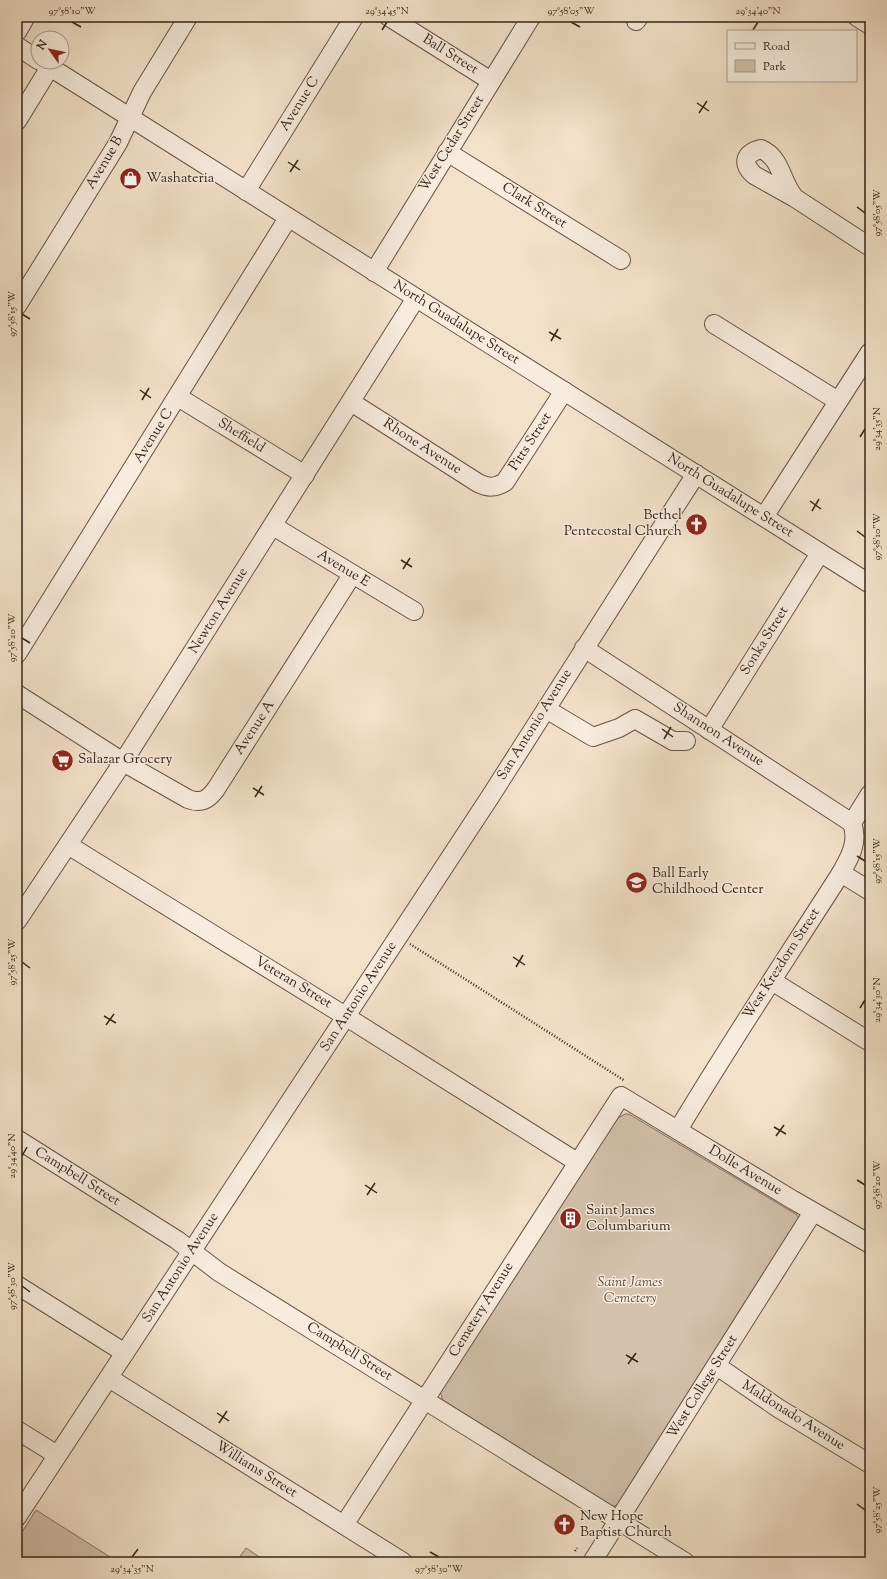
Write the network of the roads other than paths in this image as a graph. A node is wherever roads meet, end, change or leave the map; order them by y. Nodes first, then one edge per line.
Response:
1 (20, 17) edge
2 (188, 17) edge
3 (354, 17) edge
4 (388, 17) edge
5 (531, 17) edge
6 (857, 17) edge
7 (870, 25) edge
8 (17, 32) edge
9 (17, 46) edge
10 (30, 54) edge
11 (40, 70) edge
12 (54, 70) edge
13 (491, 81) junction
14 (130, 117) junction
15 (17, 121) edge
16 (447, 152) junction
17 (246, 191) junction
18 (795, 198) dead end
19 (288, 218) junction
20 (870, 246) edge
21 (621, 260) dead end
22 (374, 272) junction
23 (416, 298) junction
24 (17, 306) edge
25 (714, 324) dead end
26 (870, 352) edge
27 (564, 391) junction
28 (178, 397) junction
29 (838, 401) junction
30 (352, 402) junction
31 (696, 474) junction
32 (305, 475) junction
33 (494, 487) joint
34 (764, 517) junction
35 (273, 526) junction
36 (820, 553) junction
37 (352, 575) junction
38 (870, 584) edge
39 (414, 610) dead end
40 (584, 648) junction
41 (17, 654) edge
42 (17, 694) edge
43 (546, 709) junction
44 (709, 730) junction
45 (686, 742) dead end
46 (123, 762) junction
47 (870, 794) edge
48 (852, 823) junction
49 (68, 845) junction
50 (841, 873) junction
51 (870, 891) edge
52 (17, 921) edge
53 (772, 981) junction
54 (346, 1016) junction
55 (870, 1042) edge
56 (625, 1090) joint
57 (678, 1130) junction
58 (17, 1139) edge
59 (577, 1162) junction
60 (814, 1212) junction
61 (870, 1244) edge
62 (192, 1252) junction
63 (17, 1285) edge
64 (125, 1353) junction
65 (716, 1366) junction
66 (109, 1378) junction
67 (425, 1400) junction
68 (17, 1430) edge
69 (57, 1455) junction
70 (870, 1464) edge
71 (17, 1517) edge
72 (619, 1521) junction
73 (344, 1525) junction
74 (403, 1562) edge
75 (592, 1562) edge
76 (684, 1562) edge

1 - 8 street
2 - 14 street, Avenue B
3 - 17 street, Avenue C
4 - 13 street, Ball Street
5 - 13 street, West Cedar Street
6 - 7 street
9 - 10 street, North Guadalupe Street
11 - 15 street
12 - 14 street, North Guadalupe Street
13 - 16 street, West Cedar Street
14 - 17 street, North Guadalupe Street
14 - 24 street, Avenue B
16 - 21 street, Clark Street
16 - 22 street, West Cedar Street
17 - 19 street, North Guadalupe Street
18 - 20 street
19 - 22 street, North Guadalupe Street
19 - 28 street, Avenue C
22 - 23 street, North Guadalupe Street
23 - 27 street, North Guadalupe Street
23 - 30 street, Newton Avenue
25 - 29 street
26 - 29 street
27 - 31 street, North Guadalupe Street
27 - 33 street, Pitts Street
28 - 32 street, Sheffield
28 - 41 street, Avenue C
29 - 34 street
30 - 32 street, Newton Avenue
30 - 33 street, Rhone Avenue
31 - 34 street, North Guadalupe Street
31 - 40 street, San Antonio Avenue
32 - 35 street, Newton Avenue
34 - 36 street, North Guadalupe Street
35 - 37 street, Avenue E
35 - 46 street, Newton Avenue
36 - 38 street, North Guadalupe Street
36 - 44 street, Sonka Street
37 - 39 street, Avenue E
37 - 46 street, Avenue A
40 - 43 street, San Antonio Avenue
40 - 44 street, Shannon Avenue
42 - 46 street, Avenue A
43 - 45 street
43 - 54 street, San Antonio Avenue
44 - 48 street, Shannon Avenue
46 - 49 street, Newton Avenue
47 - 48 street
48 - 50 street, West Krezdorn Street
49 - 52 street, Newton Avenue
49 - 54 street, Veteran Street
50 - 51 street
50 - 53 street, West Krezdorn Street
53 - 55 street
53 - 57 street, West Krezdorn Street
54 - 59 street, Veteran Street
54 - 62 street, San Antonio Avenue
56 - 57 street, Dolle Avenue
56 - 59 street, Cemetery Avenue
57 - 60 street, Dolle Avenue
58 - 62 street, Campbell Street
59 - 67 street, Cemetery Avenue
60 - 61 street, Dolle Avenue
60 - 65 street, West College Street
62 - 64 street, San Antonio Avenue
62 - 67 street, Campbell Street
63 - 64 street
64 - 66 street, San Antonio Avenue
65 - 70 street, Maldonado Avenue
65 - 72 street, West College Street
66 - 69 street, San Antonio Avenue
66 - 73 street, Williams Street
67 - 72 street, Campbell Street
67 - 73 street, Cemetery Avenue
68 - 69 street
69 - 71 street, San Antonio Avenue
72 - 75 street, West College Street
72 - 76 street, Campbell Street
73 - 74 street, Williams Street

